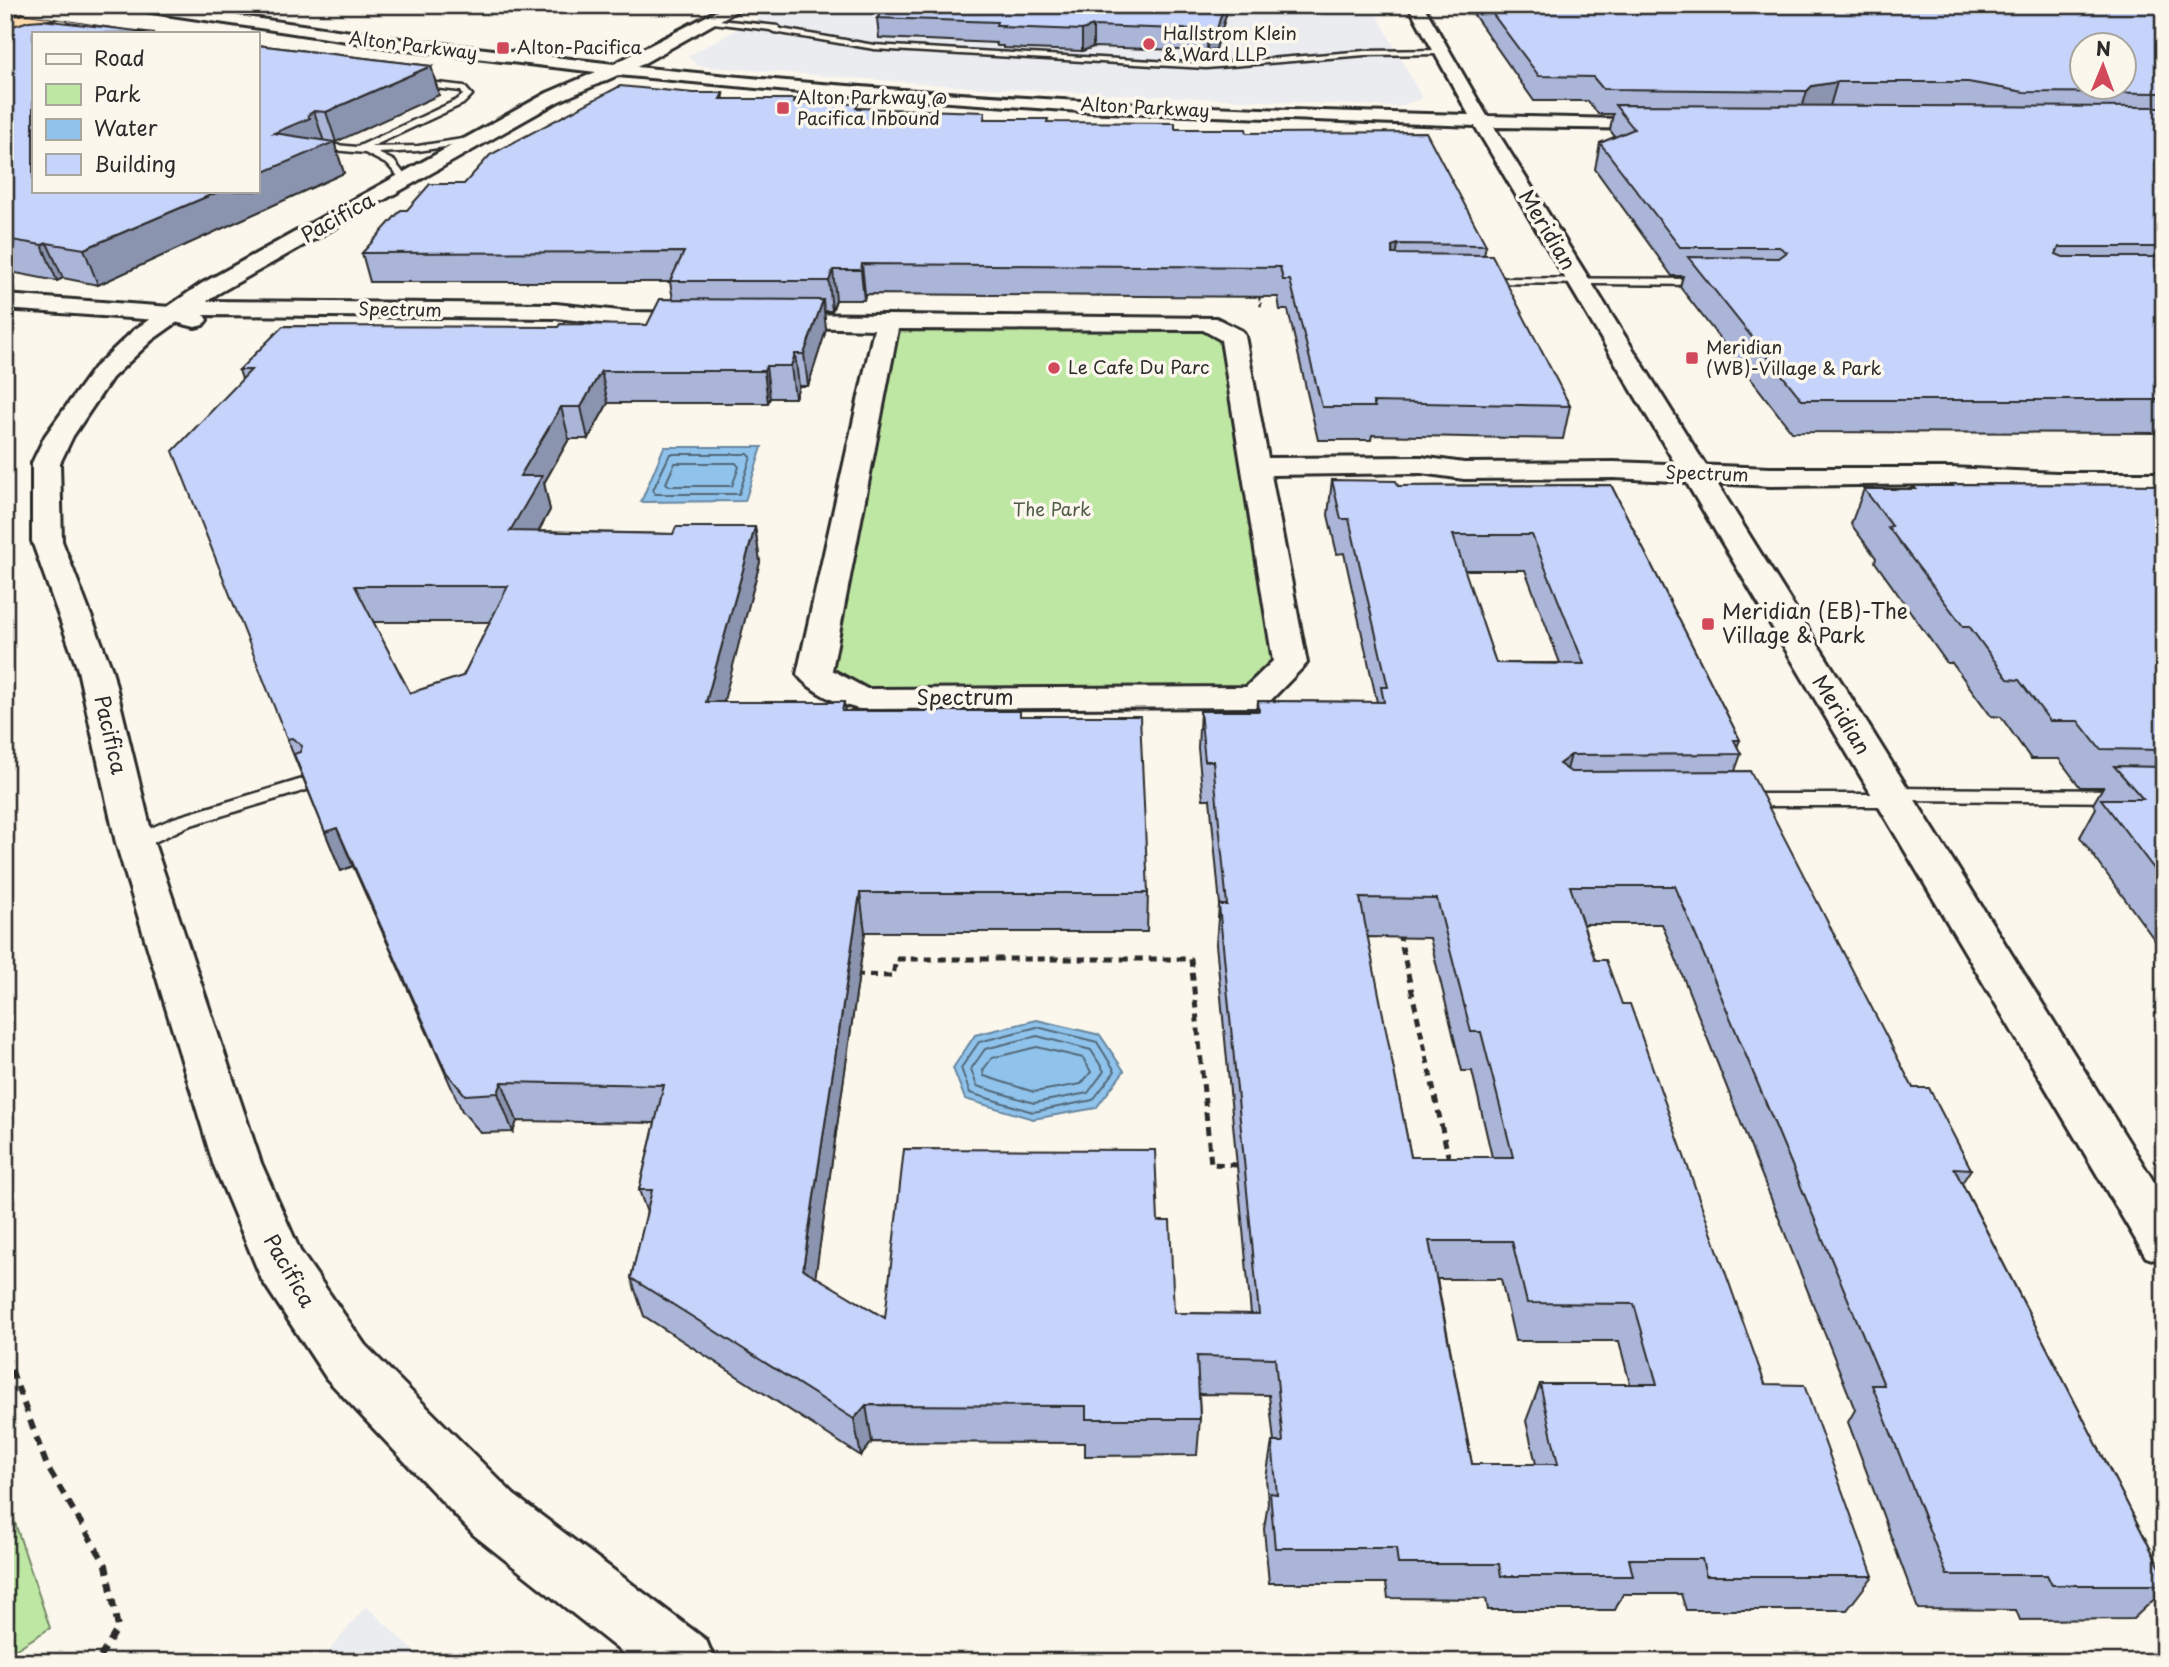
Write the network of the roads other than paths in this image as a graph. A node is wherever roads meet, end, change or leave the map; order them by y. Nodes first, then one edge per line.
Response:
1 (27, 5) edge
2 (42, 5) edge
3 (91, 5) edge
4 (131, 5) edge
5 (740, 5) edge
6 (1415, 5) edge
7 (5, 14) edge
8 (713, 21) junction
9 (142, 23) dead end
10 (5, 24) edge
11 (264, 42) edge
12 (1441, 51) junction
13 (617, 69) junction
14 (404, 82) dead end
15 (583, 83) junction
16 (1481, 121) junction
17 (1678, 124) edge
18 (475, 140) junction
19 (1493, 140) junction
20 (1667, 143) edge
21 (325, 147) edge
22 (356, 150) junction
23 (369, 152) junction
24 (404, 180) junction
25 (1473, 280) edge
26 (1578, 282) junction
27 (1719, 282) edge
28 (5, 302) edge
29 (171, 314) junction
30 (724, 321) edge
31 (751, 321) edge
32 (888, 321) junction
33 (2164, 467) edge
34 (1695, 474) junction
35 (1951, 476) junction
36 (1257, 477) junction
37 (2164, 482) edge
38 (306, 784) edge
39 (2143, 796) edge
40 (1892, 797) junction
41 (1728, 800) edge
42 (135, 843) junction
43 (2164, 1242) edge
44 (684, 1662) edge

1 - 9 street, bridge
2 - 7 highway
3 - 10 highway
4 - 13 street, Alton Parkway
5 - 8 street, Pacifica
6 - 12 street, Meridian
8 - 12 lane
8 - 13 street, Pacifica
11 - 15 street, Alton Parkway
12 - 16 street, Meridian
13 - 15 street, Pacifica
13 - 16 street, Alton Parkway
14 - 22 lane
15 - 18 street, Pacifica
15 - 19 street, Alton Parkway
16 - 17 street, Alton Parkway
16 - 19 street, Meridian
18 - 23 lane
18 - 24 street, Pacifica
19 - 20 street, Alton Parkway
19 - 26 street, Meridian
21 - 22 lane
22 - 23 lane
23 - 24 lane
24 - 29 street, Pacifica
25 - 26 lane
26 - 27 lane
26 - 34 street, Meridian
28 - 29 street, Spectrum
29 - 30 street, Spectrum
29 - 42 street, Pacifica
31 - 32 street, Spectrum
32 - 36 street, Spectrum
32 - 36 street, Spectrum
33 - 35 street, Spectrum
34 - 35 street, Spectrum
34 - 36 street, Spectrum
34 - 40 street, Meridian
35 - 37 street, Spectrum
38 - 42 lane
39 - 40 lane
40 - 41 lane
40 - 43 street, Meridian
42 - 44 street, Pacifica

